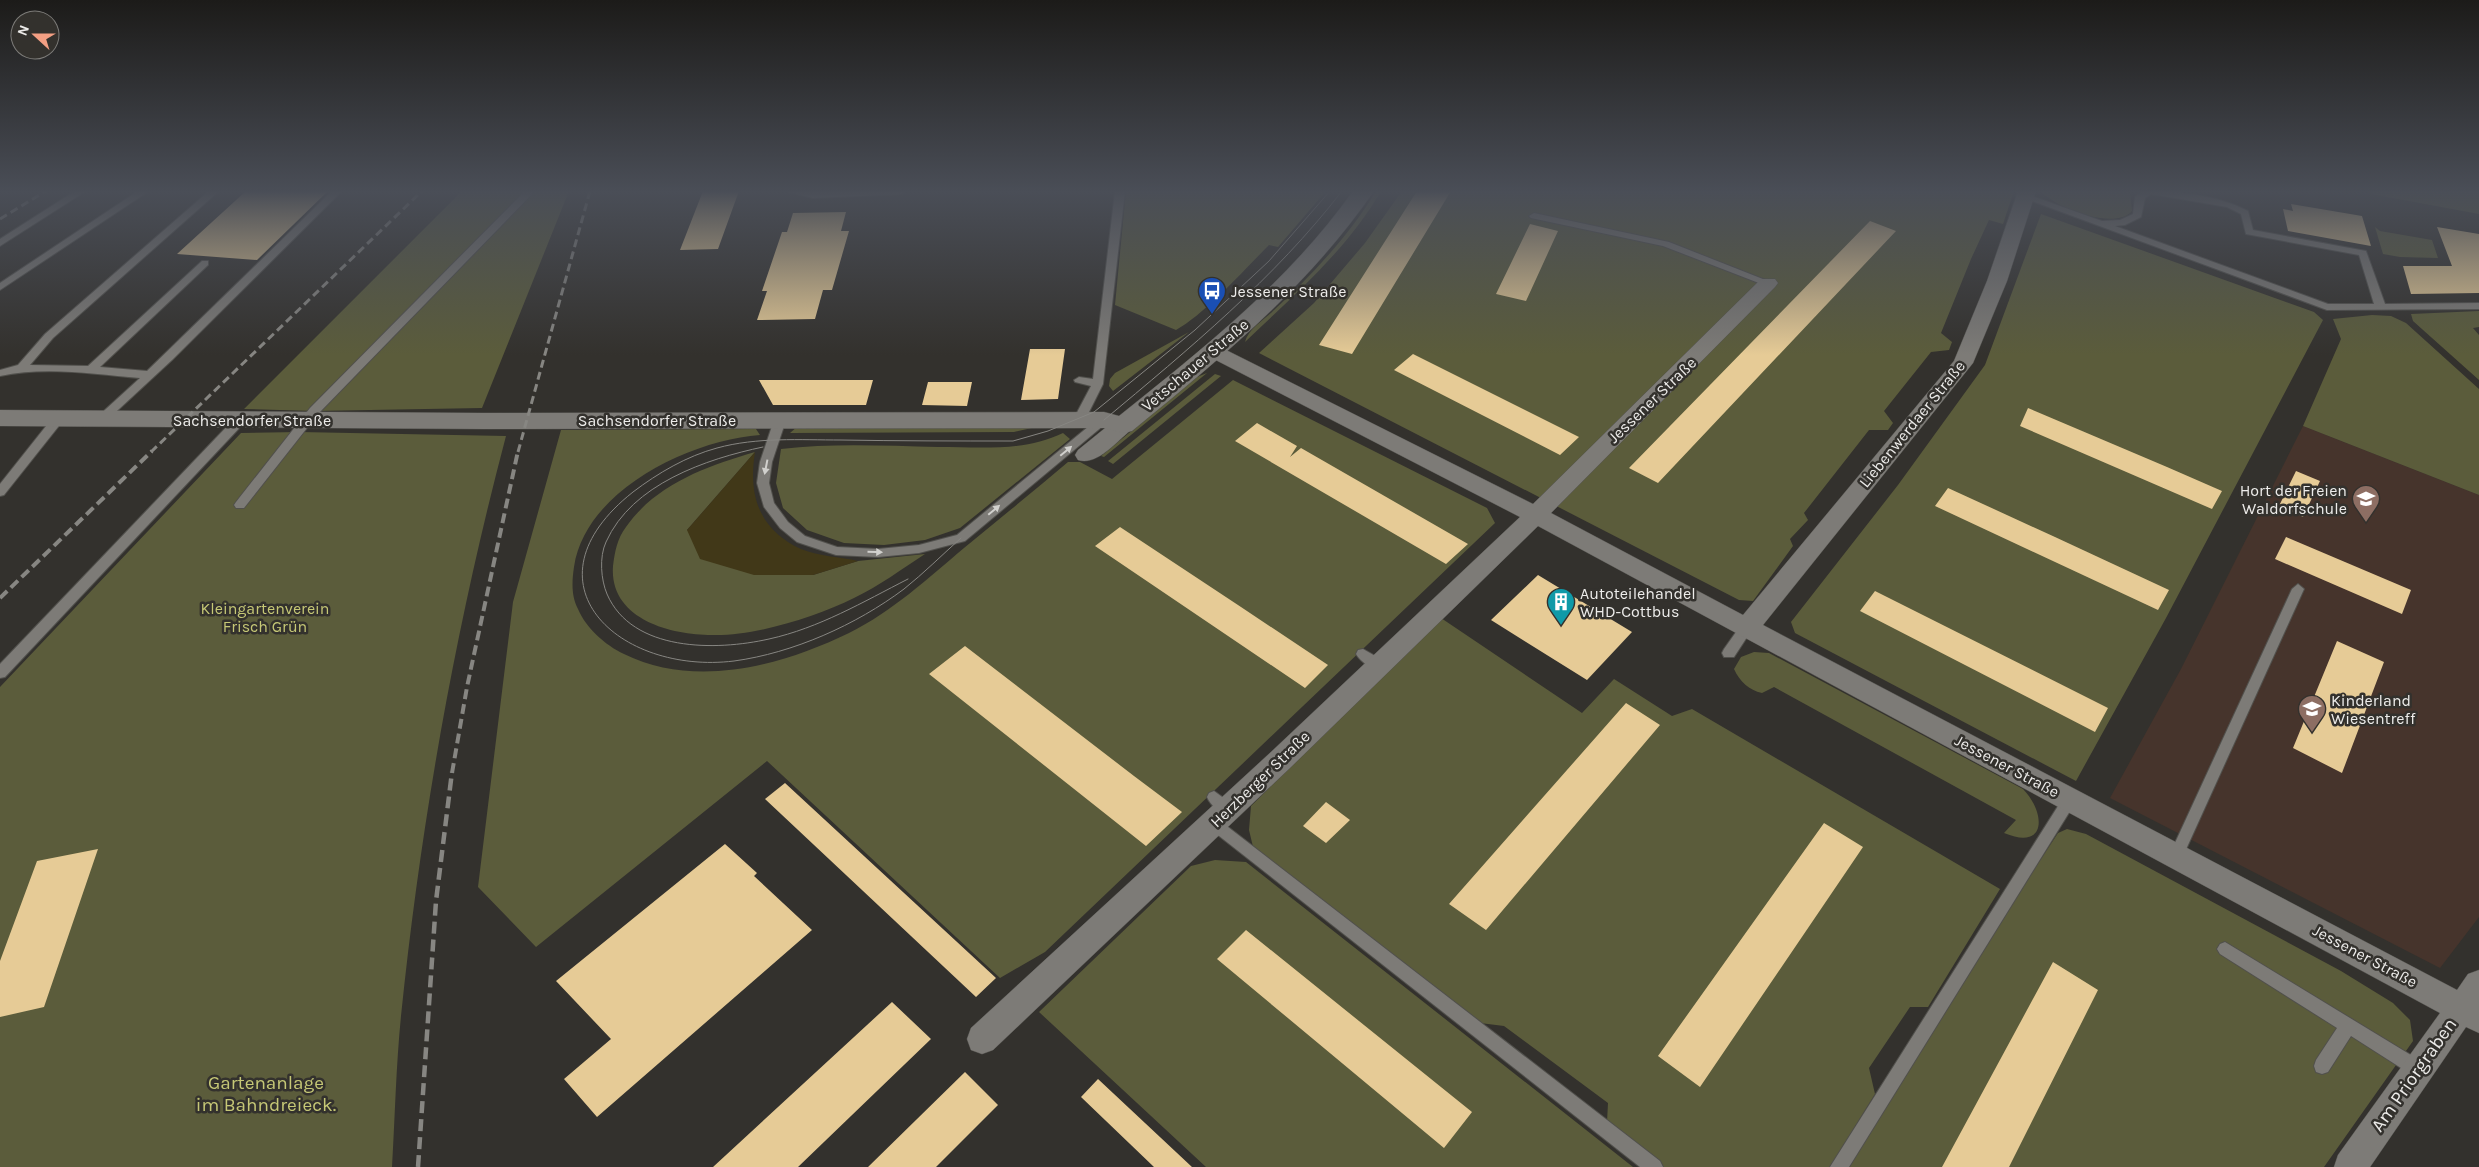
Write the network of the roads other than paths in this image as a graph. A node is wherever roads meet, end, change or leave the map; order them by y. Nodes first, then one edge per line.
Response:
1 (63, 245) edge
2 (153, 245) edge
3 (282, 245) edge
4 (479, 245) edge
5 (1114, 245) edge
6 (1323, 245) edge
7 (1670, 245) edge
8 (2009, 245) edge
9 (2154, 245) edge
10 (2323, 245) edge
11 (205, 263) dead end
12 (1768, 284) joint
13 (0, 287) edge
14 (2479, 306) edge
15 (2381, 308) junction
16 (1213, 351) junction
17 (22, 368) junction
18 (91, 370) junction
19 (0, 373) edge
20 (150, 375) junction
21 (1079, 380) dead end
22 (1098, 384) junction
23 (0, 418) edge
24 (58, 418) junction
25 (101, 419) junction
26 (240, 420) junction
27 (308, 420) junction
28 (780, 420) junction
29 (1079, 420) junction
30 (1113, 422) junction
31 (1086, 455) dead end
32 (0, 492) edge
33 (240, 505) dead end
34 (1535, 515) junction
35 (2298, 589) dead end
36 (1746, 628) junction
37 (1729, 652) dead end
38 (0, 673) edge
39 (2070, 799) junction
40 (1219, 810) junction
41 (2176, 856) junction
42 (2225, 950) dead end
43 (2473, 1003) edge
44 (2348, 1026) junction
45 (982, 1039) dead end
46 (2322, 1066) dead end
47 (2418, 1070) junction
48 (1654, 1167) edge
49 (1839, 1167) edge
50 (2350, 1167) edge

1 - 13 lane
2 - 17 lane
3 - 20 lane
4 - 27 lane
5 - 22 lane
6 - 16 street, Vetschauer Straße
7 - 12 lane
8 - 36 street, Liebenwerdaer Straße
9 - 15 lane
10 - 15 lane
11 - 18 lane
12 - 34 street, Jessener Straße
14 - 15 lane
16 - 30 street, Vetschauer Straße
16 - 34 street, Jessener Straße
17 - 18 lane
17 - 19 lane
18 - 20 lane
20 - 25 lane
21 - 22 lane
22 - 29 lane
23 - 24 street, Sachsendorfer Straße
24 - 25 street, Sachsendorfer Straße
24 - 32 lane
25 - 26 street, Sachsendorfer Straße
26 - 27 street, Sachsendorfer Straße
26 - 38 lane
27 - 28 street, Sachsendorfer Straße
27 - 33 lane
28 - 29 street, Sachsendorfer Straße
28 -> 30 lane
29 - 30 street
30 - 31 street, Vetschauer Straße
34 - 36 street, Jessener Straße
34 - 40 street, Herzberger Straße
35 - 41 lane
36 - 37 lane
36 - 39 street, Jessener Straße
39 - 41 street, Jessener Straße
39 - 49 lane
40 - 45 street, Herzberger Straße
40 - 48 lane
41 - 43 street, Jessener Straße
42 - 44 lane
43 - 47 street, Am Priorgraben
44 - 46 lane
44 - 47 lane
47 - 50 street, Am Priorgraben

